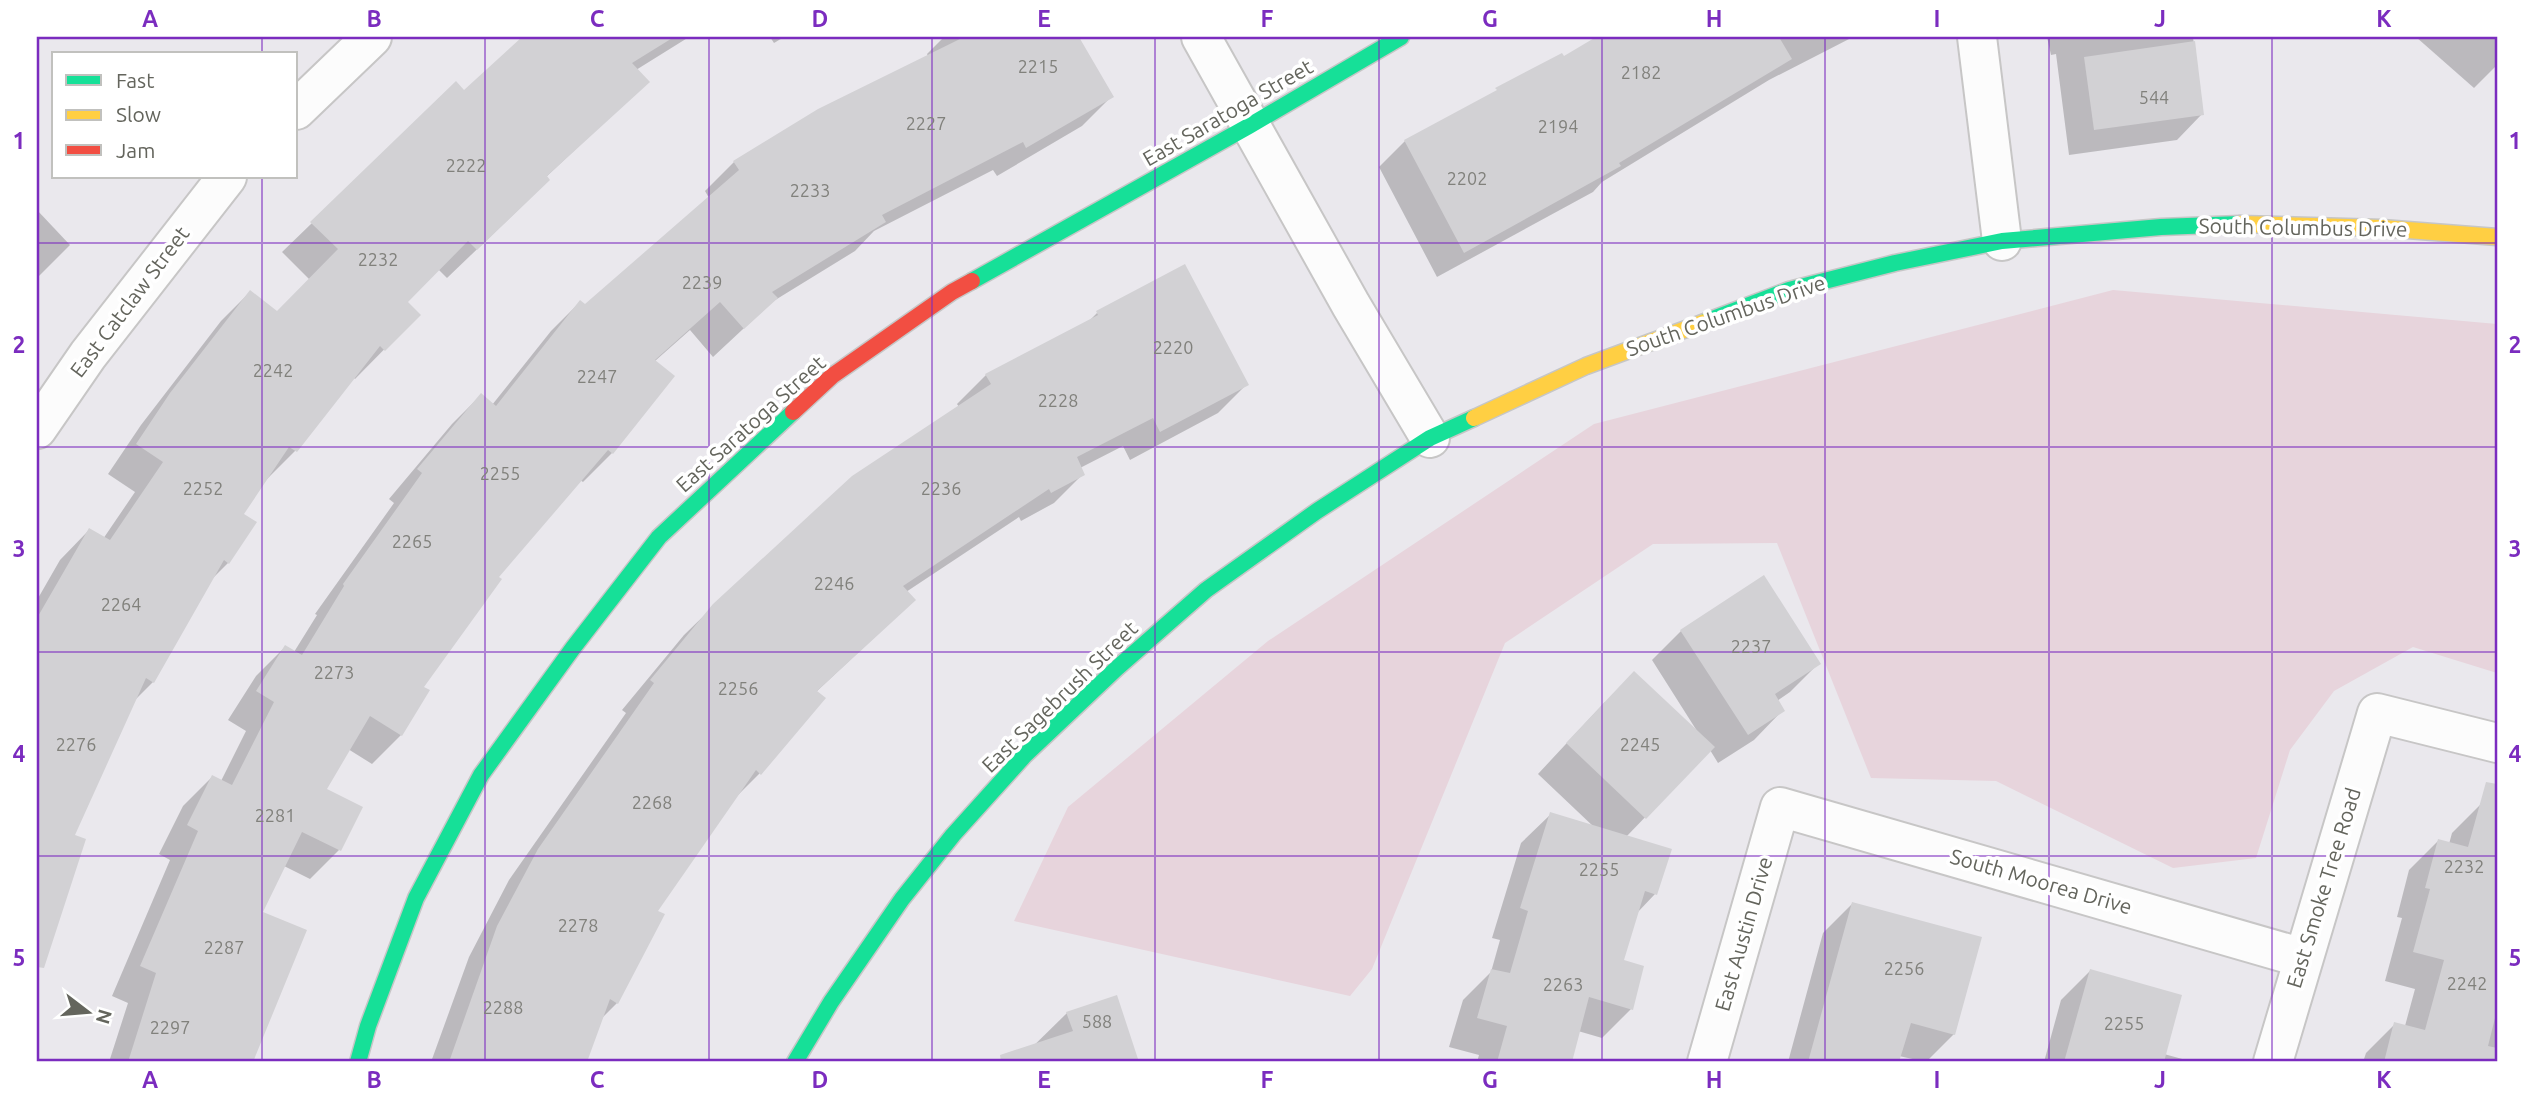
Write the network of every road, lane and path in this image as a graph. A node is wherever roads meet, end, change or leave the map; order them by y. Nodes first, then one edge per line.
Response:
1 (372, 37) edge
2 (1201, 37) edge
3 (1401, 37) edge
4 (1977, 37) edge
5 (298, 108) edge
6 (1249, 126) junction
7 (224, 178) edge
8 (2497, 237) edge
9 (2002, 241) junction
10 (37, 429) edge
11 (1430, 438) junction
12 (2497, 743) edge
13 (1780, 807) joint
14 (2303, 958) junction
15 (358, 1062) edge
16 (795, 1062) edge
17 (1707, 1062) edge
18 (2273, 1062) edge

1 - 5 street
2 - 6 street
3 - 6 street, East Saratoga Street
4 - 9 street
6 - 11 street
6 - 15 street, East Saratoga Street
7 - 10 street, East Catclaw Street
8 - 9 street, South Columbus Drive
9 - 11 street, South Columbus Drive
11 - 16 street, East Sagebrush Street
12 - 14 street, East Smoke Tree Road
13 - 14 street, South Moorea Drive
13 - 17 street, East Austin Drive
14 - 18 street, East Smoke Tree Road

